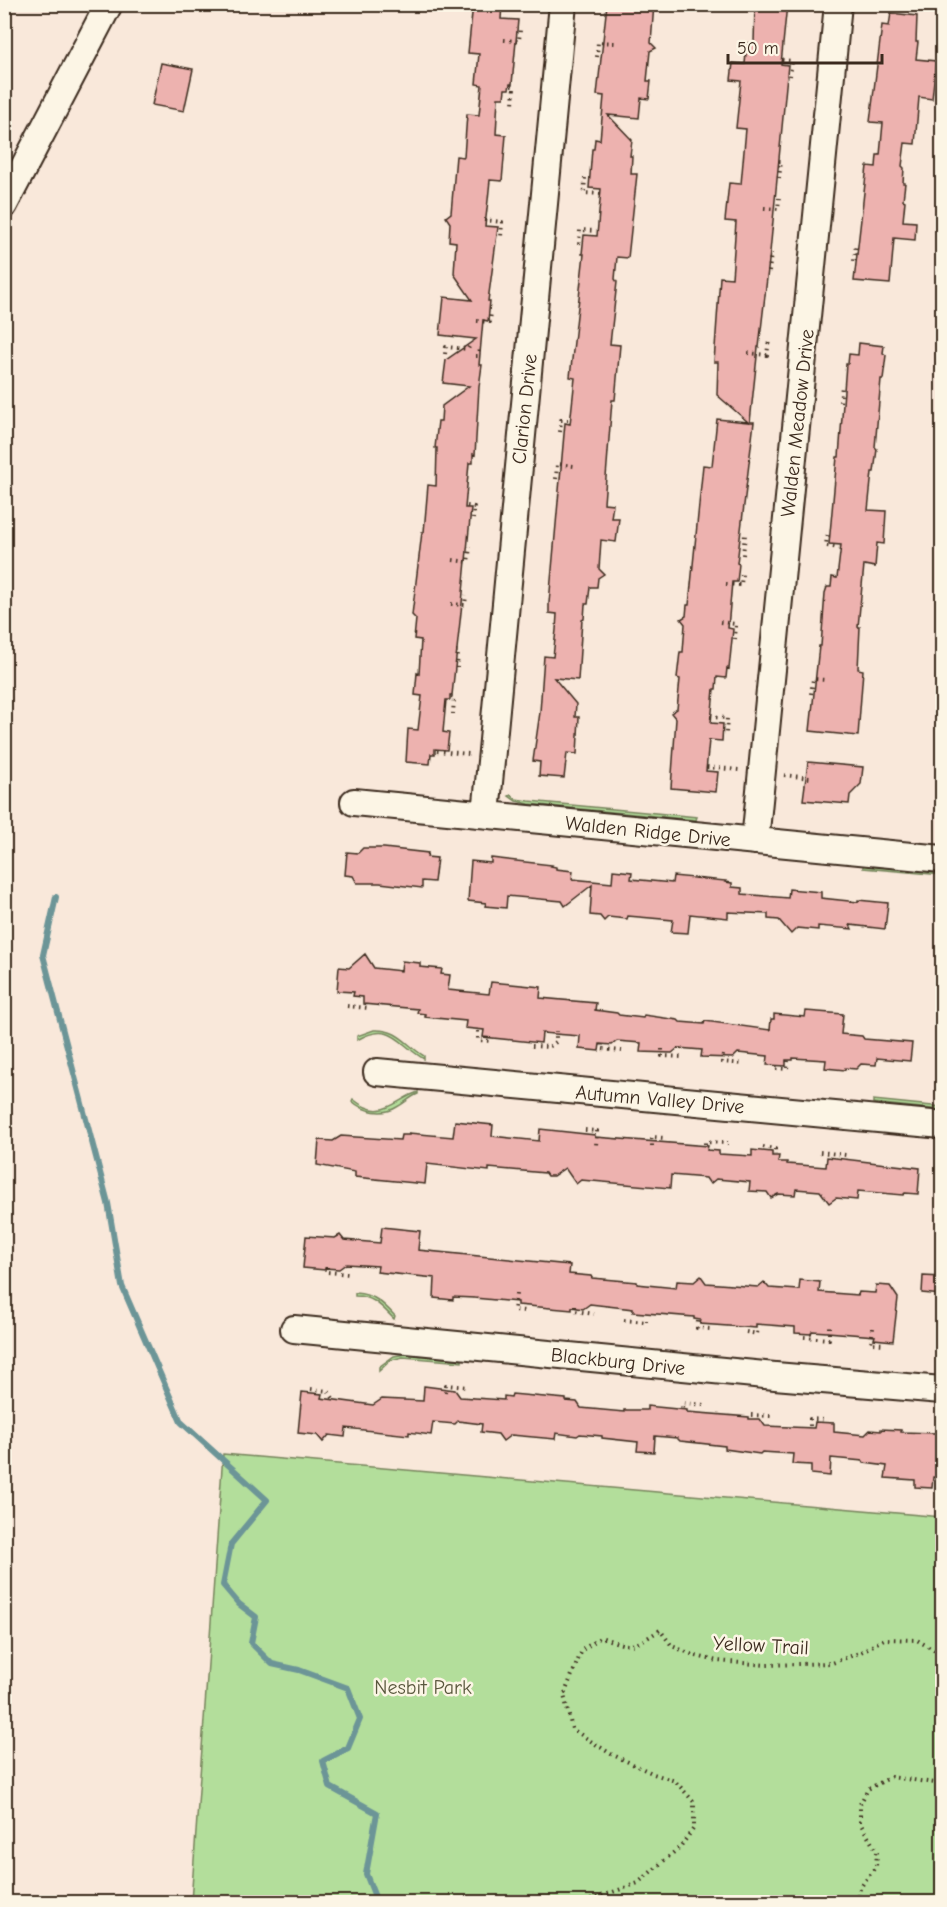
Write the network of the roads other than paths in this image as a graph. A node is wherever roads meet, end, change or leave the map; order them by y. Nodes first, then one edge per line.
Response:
1 (110, 4) edge
2 (563, 4) edge
3 (838, 4) edge
4 (4, 205) edge
5 (354, 802) dead end
6 (486, 814) junction
7 (755, 841) junction
8 (942, 859) edge
9 (377, 1072) dead end
10 (942, 1125) edge
11 (294, 1329) dead end
12 (942, 1390) edge

1 - 4 street
2 - 6 street, Clarion Drive
3 - 7 street, Walden Meadow Drive
5 - 6 street, Walden Ridge Drive
6 - 7 street, Walden Ridge Drive
7 - 8 street, Walden Ridge Drive
9 - 10 street, Autumn Valley Drive
11 - 12 street, Blackburg Drive

